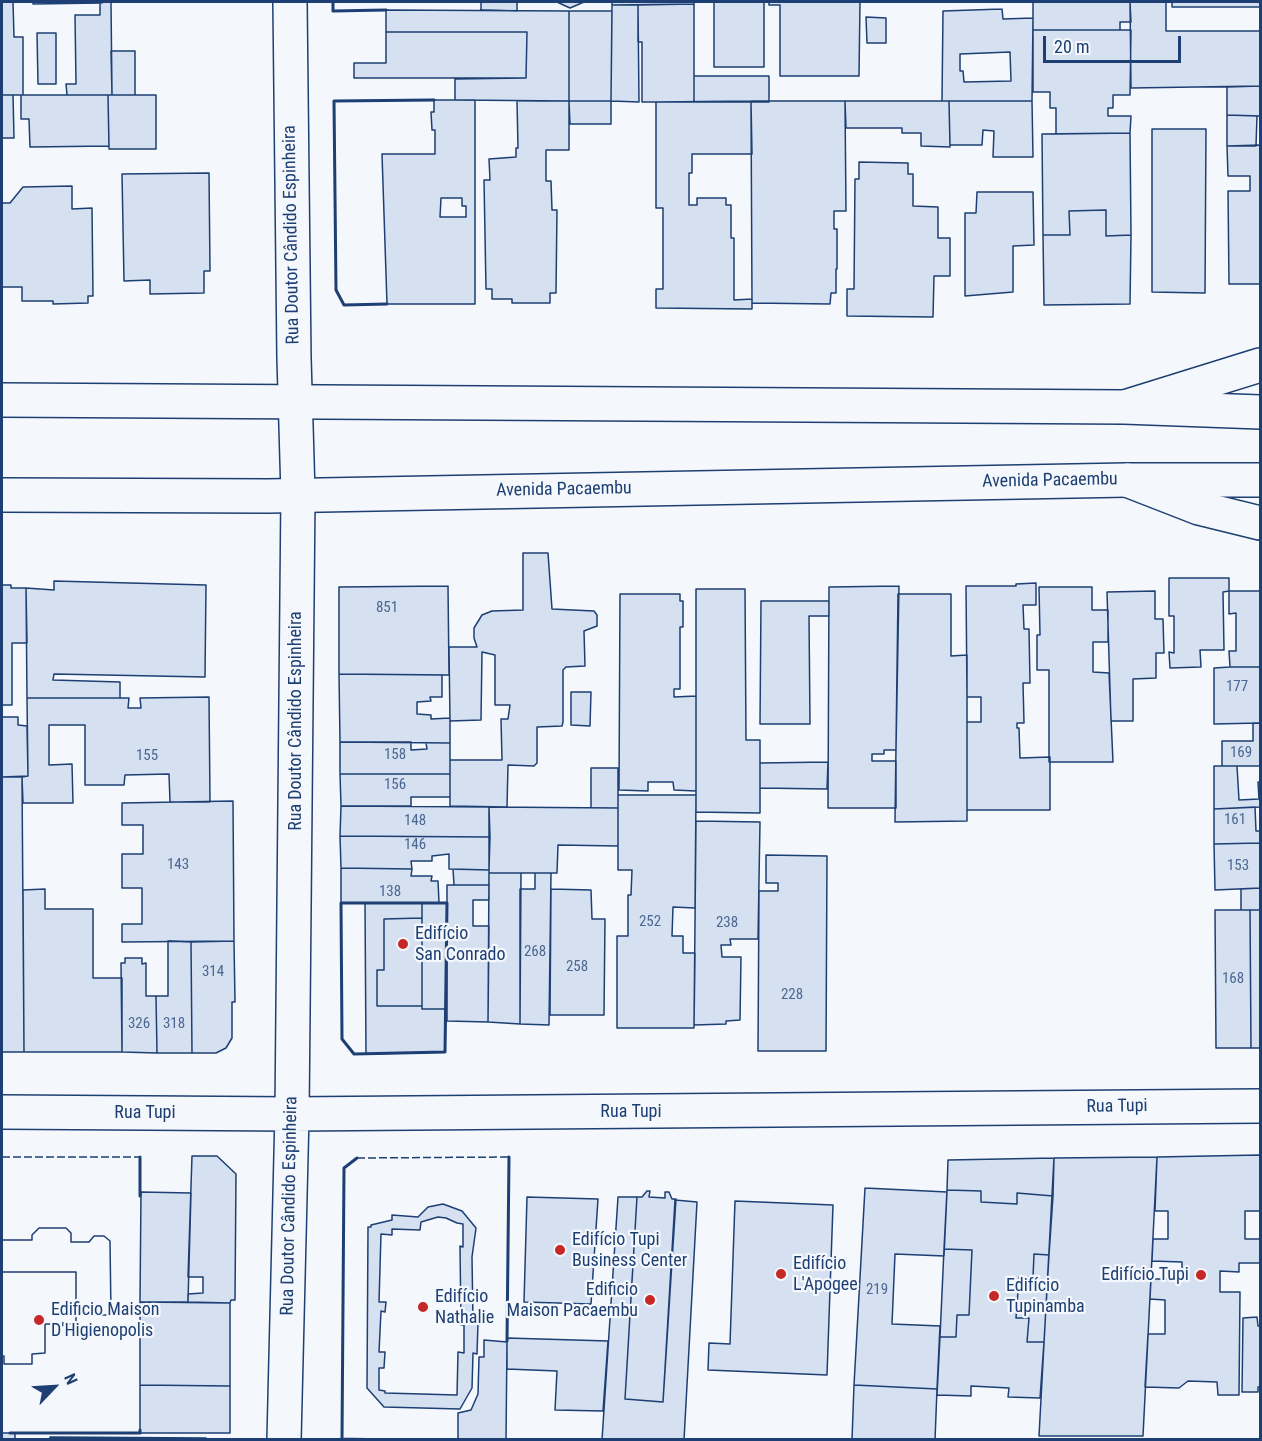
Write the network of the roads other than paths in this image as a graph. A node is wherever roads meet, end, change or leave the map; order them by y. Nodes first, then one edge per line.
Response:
1 (290, 2) edge
2 (1260, 365) edge
3 (2, 400) edge
4 (296, 402) junction
5 (1124, 407) junction
6 (1260, 412) edge
7 (1127, 480) junction
8 (1260, 480) edge
9 (298, 494) junction
10 (2, 495) edge
11 (1260, 523) edge
12 (1260, 1106) edge
13 (2, 1112) edge
14 (292, 1114) junction
15 (284, 1440) edge

1 - 4 street, Rua Doutor Cândido Espinheira
2 - 5 street
3 - 4 street
4 - 5 street
4 - 9 street, Rua Doutor Cândido Espinheira
5 - 6 street
7 - 8 street, Avenida Pacaembu
7 - 9 street, Avenida Pacaembu
7 - 11 street, Avenida Pacaembu
9 - 10 street, Avenida Pacaembu
9 - 14 street, Rua Doutor Cândido Espinheira
12 - 14 street, Rua Tupi
13 - 14 street, Rua Tupi
14 - 15 street, Rua Doutor Cândido Espinheira

